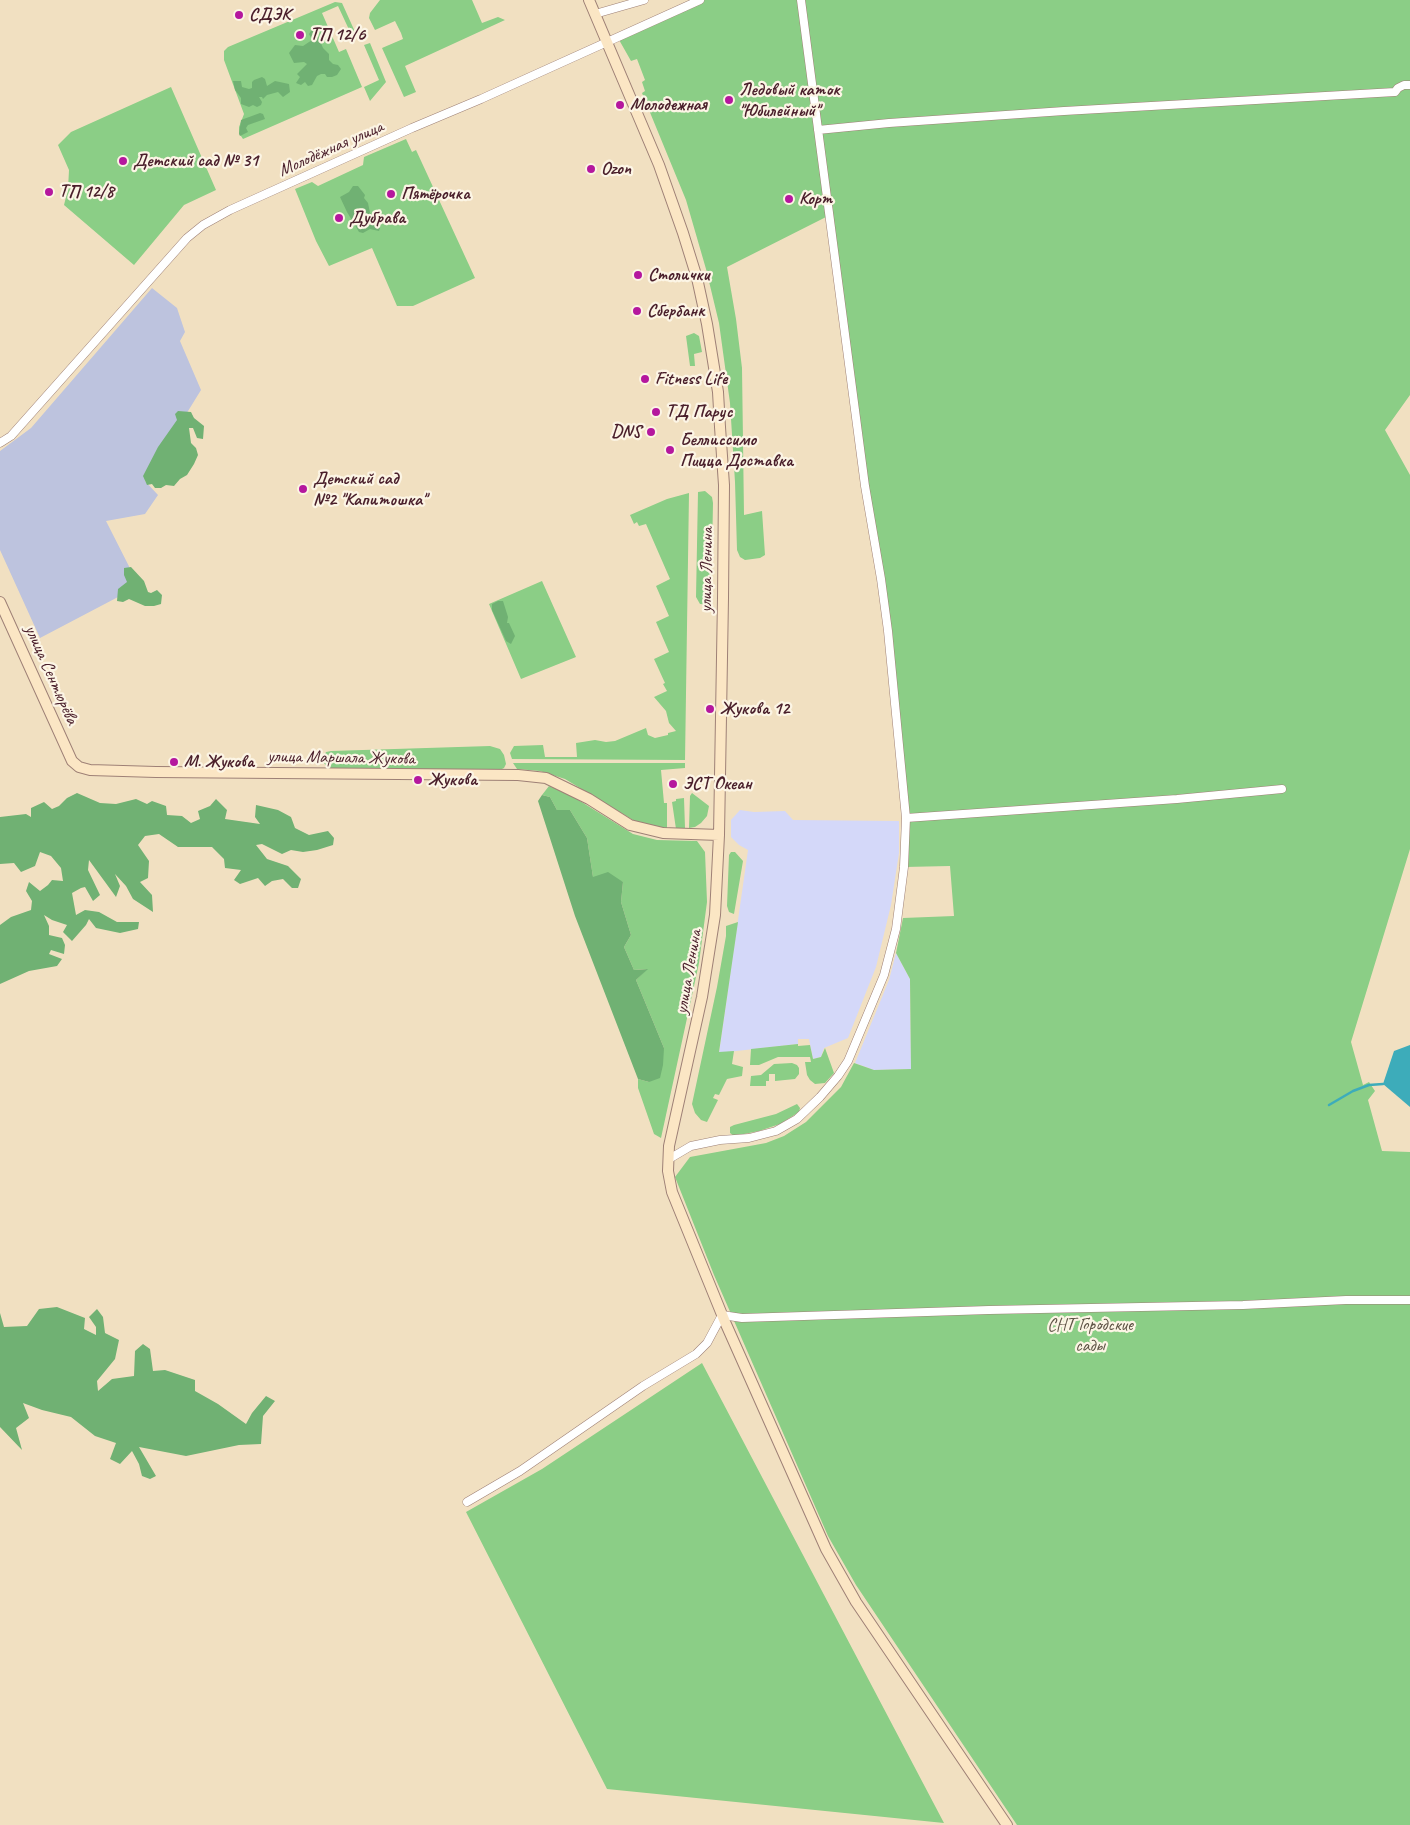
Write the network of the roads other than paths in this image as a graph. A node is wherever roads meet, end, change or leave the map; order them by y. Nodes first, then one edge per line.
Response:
1 (589, 0) edge
2 (644, 0) edge
3 (700, 0) edge
4 (801, 0) edge
5 (595, 14) junction
6 (608, 42) junction
7 (1410, 85) edge
8 (818, 130) junction
9 (0, 443) edge
10 (0, 602) edge
11 (72, 761) joint
12 (1282, 789) dead end
13 (906, 818) junction
14 (718, 835) junction
15 (669, 1159) junction
16 (1410, 1300) edge
17 (722, 1314) junction
18 (467, 1502) dead end
19 (1007, 1825) edge

1 - 5 main road, улица Ленина
2 - 5 street
3 - 6 street, Молодёжная улица
4 - 8 street
5 - 6 main road, улица Ленина
6 - 9 street, Молодёжная улица
6 - 14 main road, улица Ленина
7 - 8 street
8 - 13 street
10 - 11 main road, улица Сентюрёва
11 - 14 main road, улица Маршала Жукова
12 - 13 street
13 - 15 street
14 - 15 main road, улица Ленина
15 - 17 main road, улица Ленина
16 - 17 street
17 - 18 street
17 - 19 main road, улица Ленина

